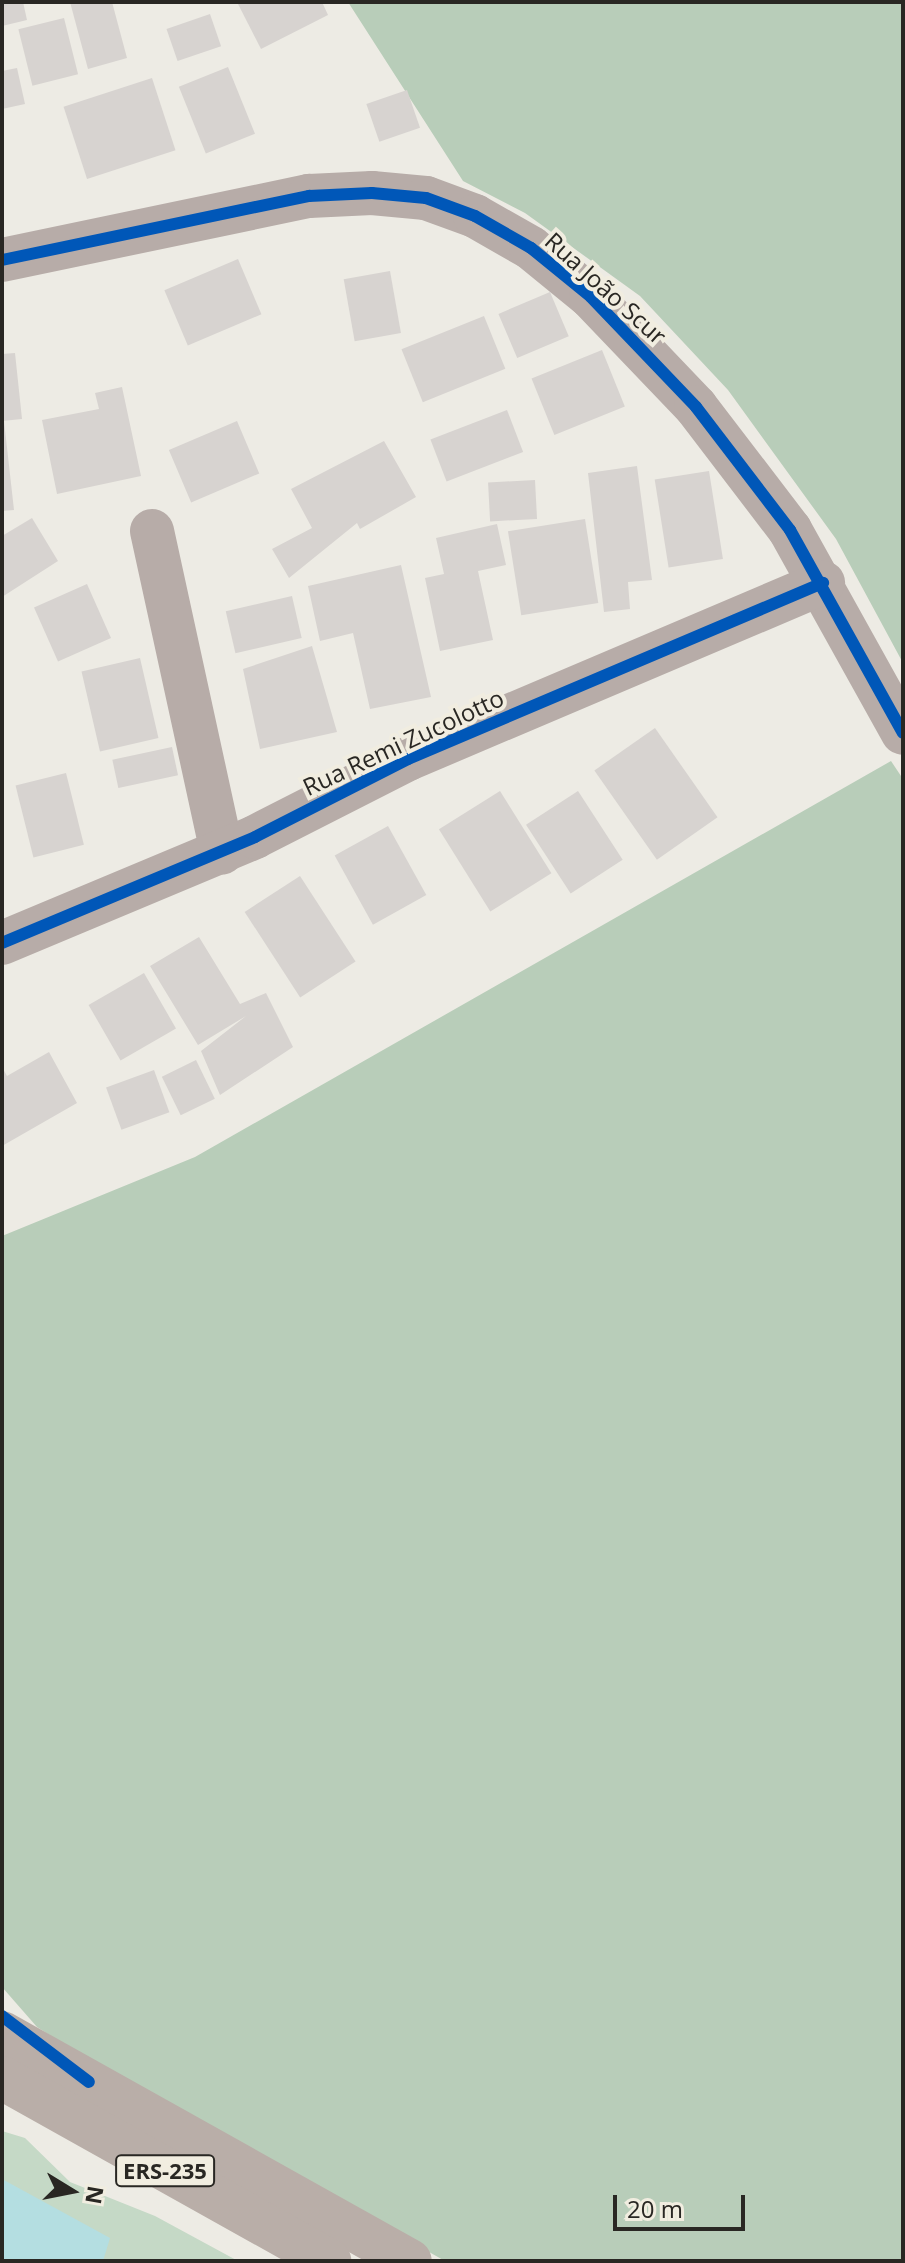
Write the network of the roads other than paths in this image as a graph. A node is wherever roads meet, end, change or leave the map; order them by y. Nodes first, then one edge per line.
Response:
1 (2, 260) edge
2 (152, 531) dead end
3 (823, 583) junction
4 (903, 733) edge
5 (222, 852) junction
6 (2, 943) edge
7 (2, 2016) edge
8 (2, 2033) edge
9 (2, 2078) edge
10 (89, 2082) junction
11 (329, 2261) edge
12 (410, 2261) edge

1 - 3 street, Rua João Scur
2 - 5 street
3 - 4 street, Rua João Scur
3 - 5 street, Rua Remi Zucolotto
5 - 6 street, Rua Remi Zucolotto
7 - 10 street
8 - 10 main road, ERS-235
9 - 11 main road, ERS-235
10 - 12 main road, ERS-235

